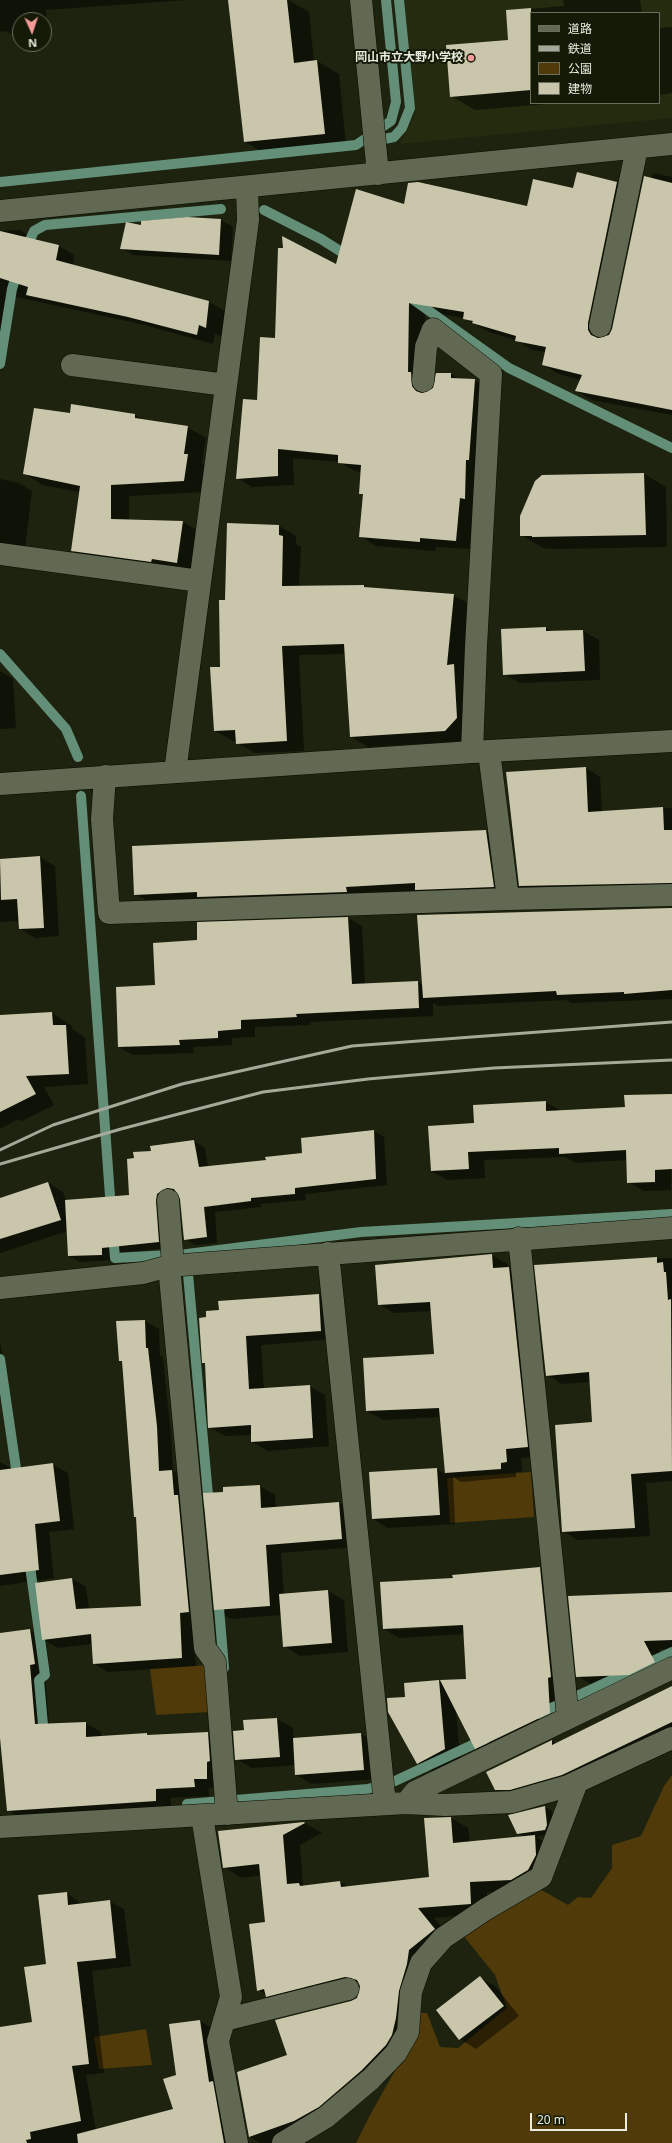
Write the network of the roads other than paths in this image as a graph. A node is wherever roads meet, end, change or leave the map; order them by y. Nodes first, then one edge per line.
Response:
1 (361, 0) edge
2 (672, 144) edge
3 (637, 148) junction
4 (377, 164) junction
5 (247, 187) junction
6 (0, 211) edge
7 (600, 326) dead end
8 (72, 365) dead end
9 (423, 381) dead end
10 (226, 385) junction
11 (0, 554) edge
12 (200, 581) junction
13 (672, 741) edge
14 (481, 752) junction
15 (175, 772) junction
16 (105, 776) junction
17 (0, 784) edge
18 (672, 895) edge
19 (508, 899) junction
20 (168, 1200) dead end
21 (672, 1228) edge
22 (519, 1238) junction
23 (328, 1253) junction
24 (177, 1261) junction
25 (0, 1288) edge
26 (672, 1668) edge
27 (567, 1707) junction
28 (672, 1738) edge
29 (576, 1782) junction
30 (389, 1795) junction
31 (226, 1805) junction
32 (202, 1816) junction
33 (0, 1827) edge
34 (348, 1989) dead end
35 (224, 2020) junction
36 (237, 2143) edge
37 (284, 2143) edge

1 - 4 street
2 - 3 street
3 - 4 street
3 - 7 street
4 - 5 street
5 - 6 street
5 - 10 street
8 - 10 street
9 - 14 street
10 - 12 street
11 - 12 street
12 - 15 street
13 - 14 street
14 - 15 street
14 - 19 street
15 - 16 street
16 - 17 street
16 - 19 street
18 - 19 street
20 - 24 street
21 - 22 street
22 - 23 street
22 - 27 street
23 - 24 street
23 - 30 street
24 - 25 street
24 - 31 street
26 - 27 street
27 - 30 street
28 - 29 street
29 - 30 street
29 - 37 street
30 - 31 street
31 - 32 street
32 - 33 street
32 - 35 street
34 - 35 street
35 - 36 street

